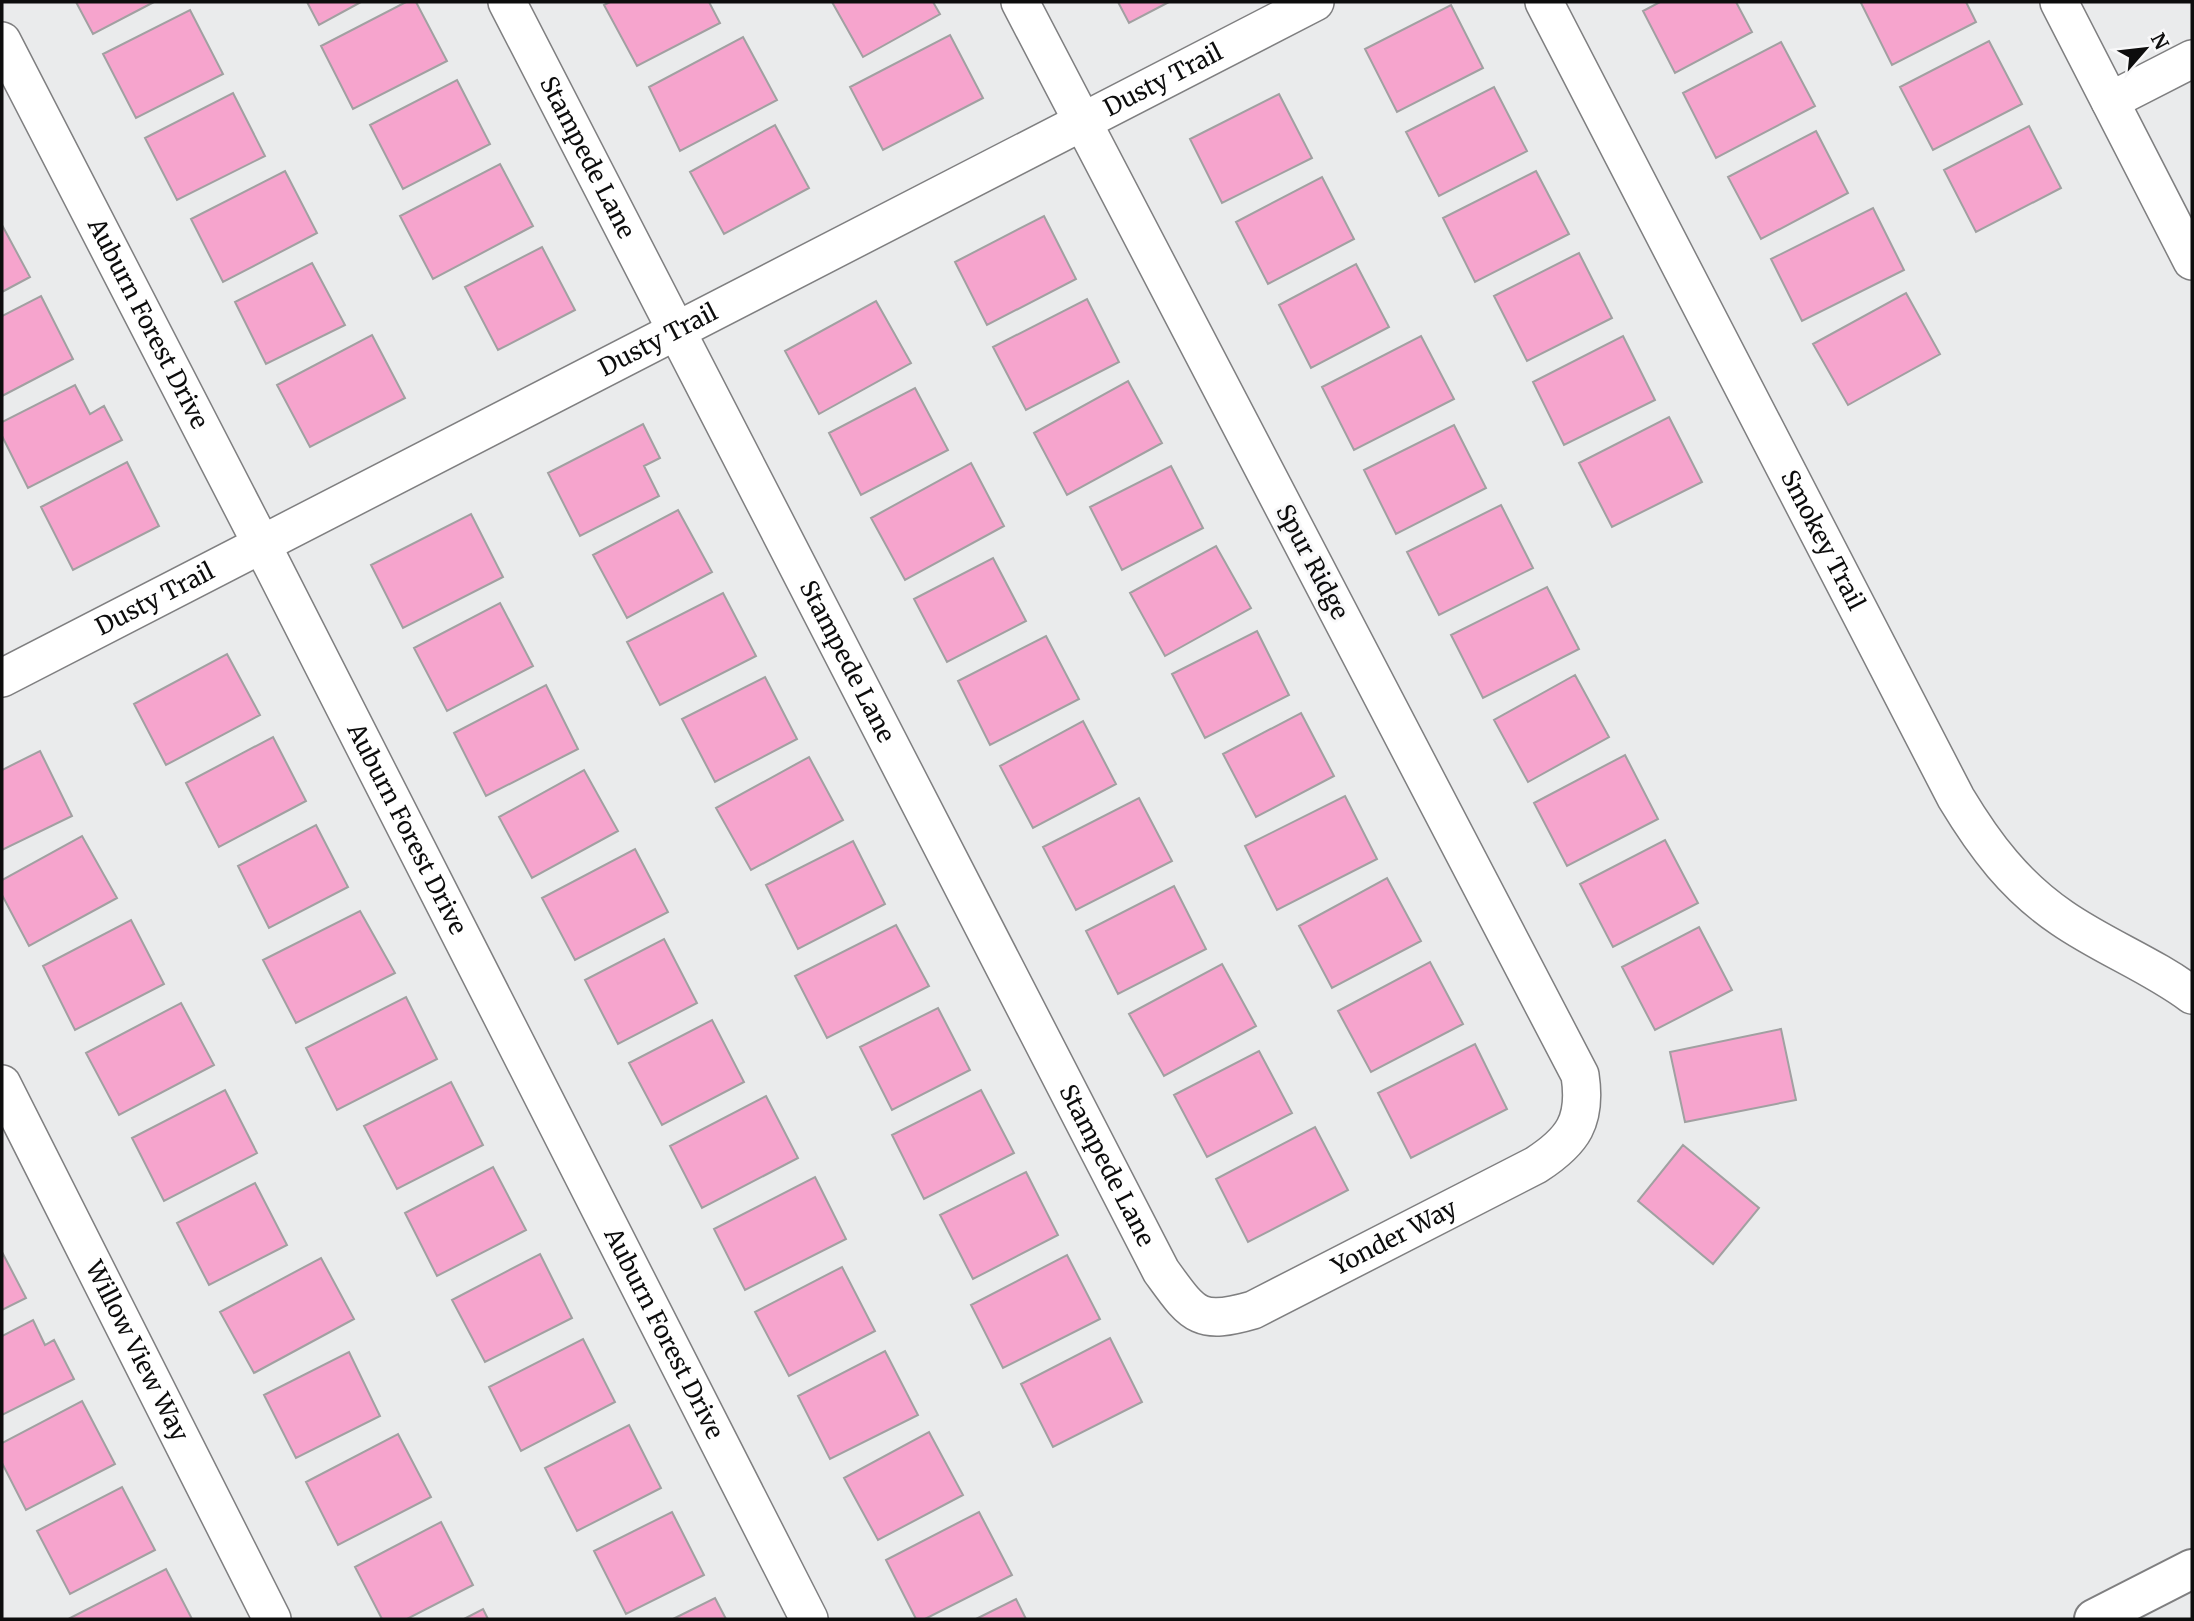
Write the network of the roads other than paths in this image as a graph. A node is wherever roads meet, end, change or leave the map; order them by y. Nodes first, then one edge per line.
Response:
1 (507, 2) edge
2 (1020, 2) edge
3 (1315, 2) edge
4 (1544, 2) edge
5 (2059, 2) edge
6 (2, 41) edge
7 (2192, 59) edge
8 (2110, 102) junction
9 (1082, 122) junction
10 (2192, 261) edge
11 (677, 331) junction
12 (262, 545) junction
13 (2, 678) edge
14 (2192, 995) edge
15 (2, 1084) edge
16 (1576, 1126) joint
17 (1197, 1314) joint
18 (2192, 1569) edge
19 (272, 1619) edge
20 (809, 1619) edge
21 (2094, 1619) edge

1 - 11 street, Stampede Lane
2 - 9 street, Spur Ridge
3 - 9 street, Dusty Trail
4 - 14 street, Smokey Trail
5 - 8 street
6 - 12 street, Auburn Forest Drive
7 - 8 street
8 - 10 street
9 - 11 street, Dusty Trail
9 - 16 street, Spur Ridge
11 - 12 street, Dusty Trail
11 - 17 street, Stampede Lane
12 - 13 street, Dusty Trail
12 - 20 street, Auburn Forest Drive
15 - 19 street, Willow View Way
16 - 17 street, Yonder Way
18 - 21 street

